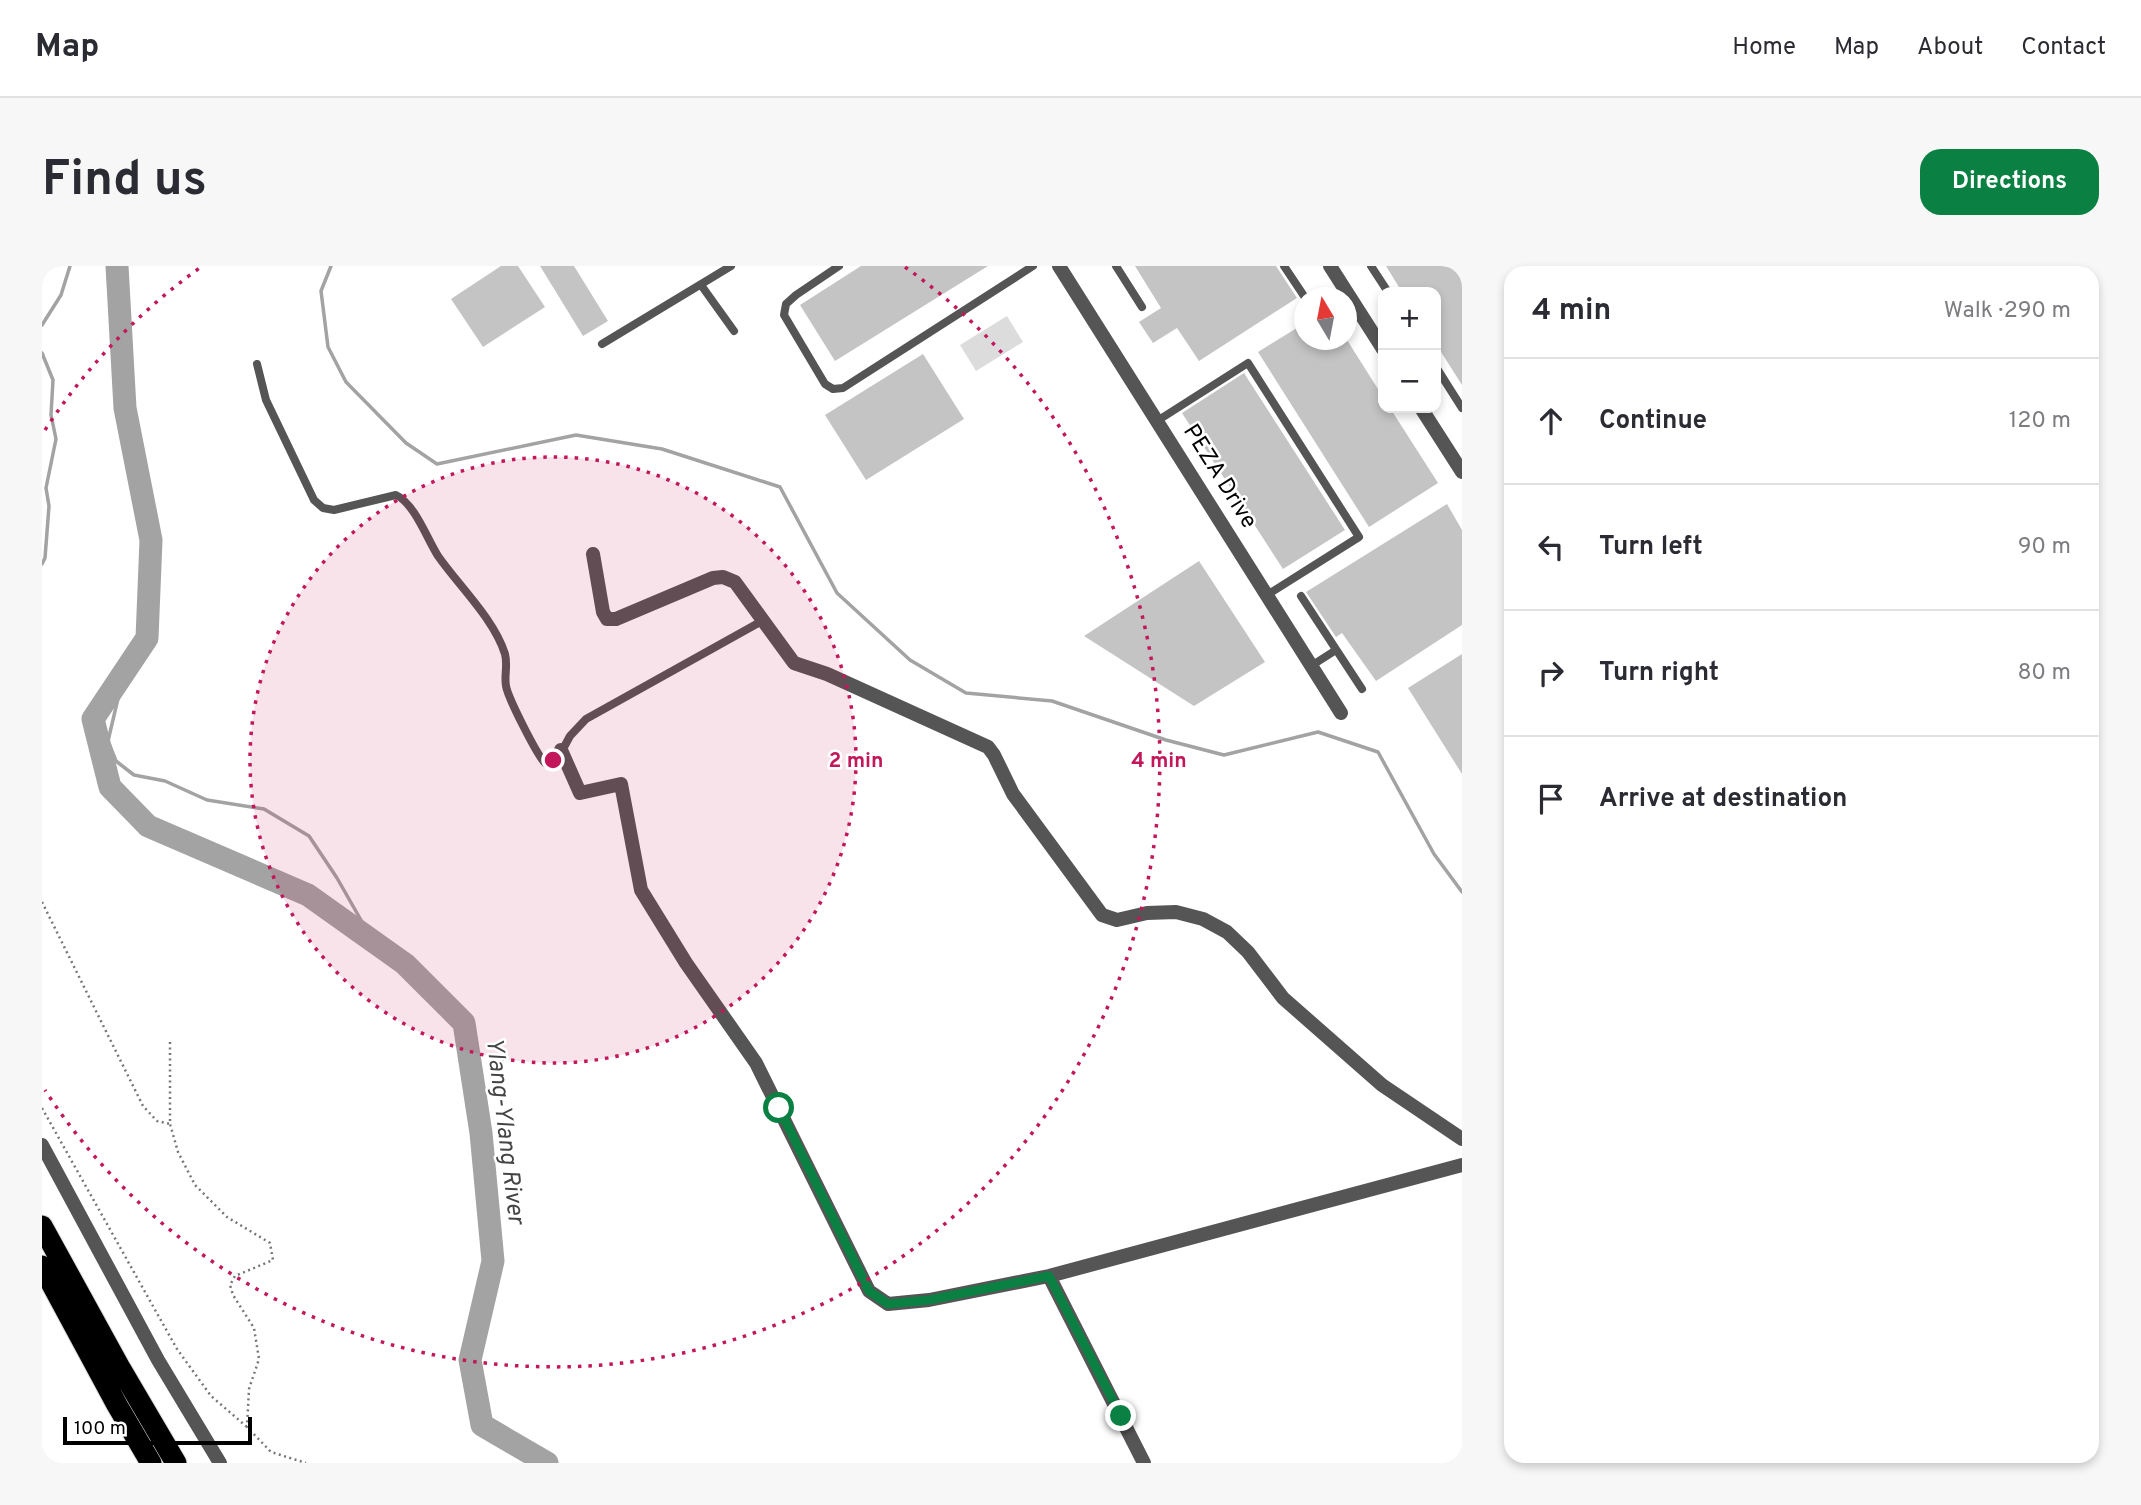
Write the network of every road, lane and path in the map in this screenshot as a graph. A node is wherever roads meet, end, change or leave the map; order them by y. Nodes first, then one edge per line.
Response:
1 (731, 266) edge
2 (839, 266) edge
3 (1059, 266) edge
4 (1116, 266) edge
5 (1284, 266) edge
6 (1330, 266) edge
7 (1371, 266) edge
8 (1030, 267) edge
9 (701, 285) junction
10 (1298, 287) edge
11 (1385, 287) edge
12 (1142, 307) dead end
13 (734, 331) dead end
14 (1378, 341) edge
15 (602, 344) dead end
16 (257, 364) dead end
17 (1441, 375) edge
18 (1462, 408) edge
19 (1424, 413) edge
20 (1157, 421) junction
21 (1462, 471) edge
22 (593, 554) dead end
23 (1267, 595) junction
24 (1301, 596) dead end
25 (762, 621) junction
26 (1336, 650) junction
27 (1311, 666) junction
28 (1362, 689) dead end
29 (1341, 713) dead end
30 (561, 750) junction
31 (42, 902) edge
32 (170, 1042) dead end
33 (42, 1108) edge
34 (170, 1124) junction
35 (1462, 1139) edge
36 (42, 1145) edge
37 (1462, 1165) edge
38 (42, 1226) edge
39 (42, 1266) edge
40 (1049, 1276) junction
41 (247, 1427) junction
42 (151, 1463) edge
43 (176, 1463) edge
44 (220, 1463) edge
45 (306, 1463) edge
46 (1144, 1463) edge

1 - 9 lane
2 - 8 lane
3 - 20 street, PEZA Drive
4 - 12 lane
5 - 10 lane
6 - 14 street
7 - 11 lane
9 - 13 lane
9 - 15 lane
16 - 30 lane
17 - 18 lane
19 - 21 street
20 - 23 street, PEZA Drive
20 - 23 lane
22 - 25 street
23 - 27 street, PEZA Drive
24 - 26 lane
25 - 30 lane
25 - 35 street
26 - 27 lane
26 - 28 lane
27 - 29 street, PEZA Drive
30 - 40 street
31 - 34 path
32 - 34 path
33 - 41 path
34 - 41 path
36 - 44 street
37 - 40 street
38 - 43 highway
39 - 42 highway
40 - 46 street
41 - 45 path

